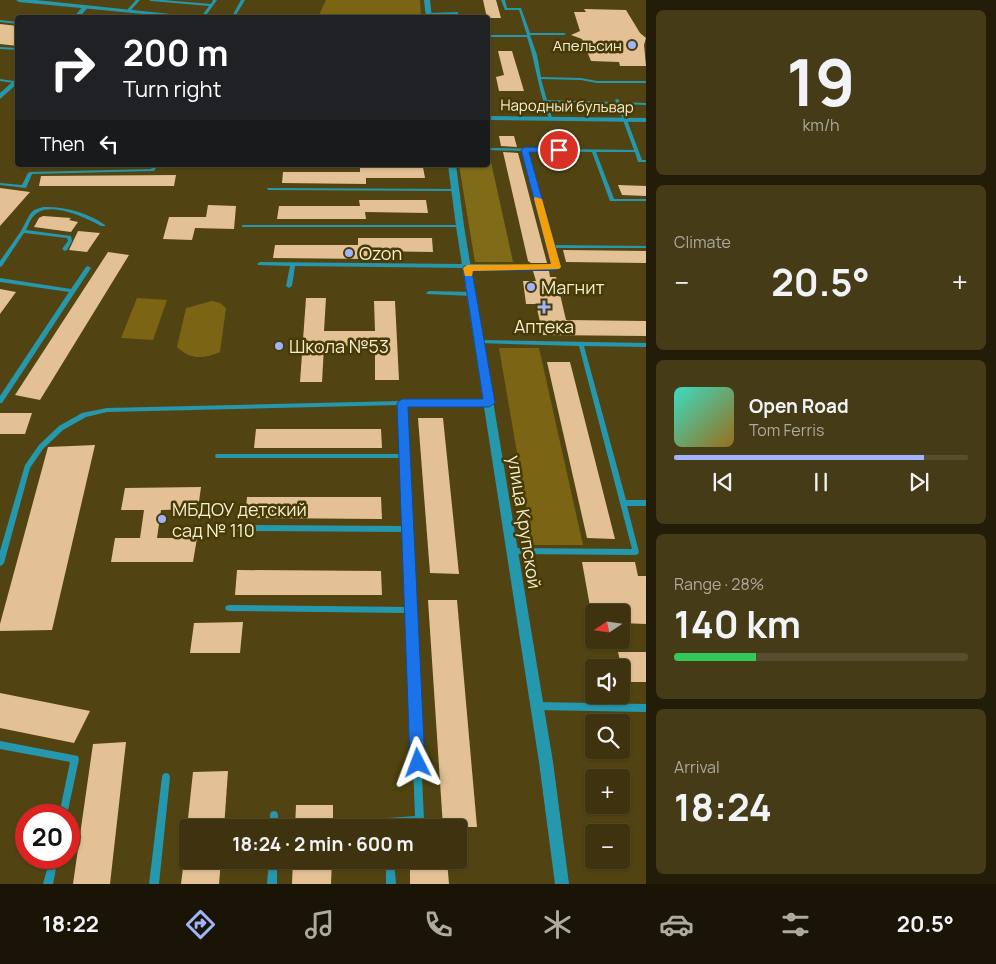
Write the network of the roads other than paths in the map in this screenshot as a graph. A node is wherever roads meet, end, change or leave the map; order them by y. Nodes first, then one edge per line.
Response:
1 (19, 0) edge
2 (138, 0) edge
3 (152, 0) edge
4 (215, 0) edge
5 (243, 0) edge
6 (427, 0) edge
7 (503, 0) edge
8 (212, 5) junction
9 (86, 6) junction
10 (129, 10) junction
11 (457, 13) dead end
12 (78, 15) edge
13 (182, 15) edge
14 (204, 15) edge
15 (234, 15) edge
16 (429, 15) edge
17 (438, 15) edge
18 (0, 21) edge
19 (15, 23) edge
20 (564, 34) dead end
21 (528, 35) junction
22 (490, 36) edge
23 (0, 48) edge
24 (15, 49) edge
25 (539, 78) junction
26 (0, 80) edge
27 (609, 82) junction
28 (646, 82) edge
29 (15, 83) edge
30 (613, 90) dead end
31 (0, 97) edge
32 (544, 101) junction
33 (618, 101) junction
34 (646, 104) edge
35 (490, 118) edge
36 (550, 118) junction
37 (624, 119) junction
38 (646, 120) edge
39 (490, 149) edge
40 (525, 150) junction
41 (594, 151) junction
42 (636, 151) junction
43 (646, 161) edge
44 (154, 167) edge
45 (452, 167) edge
46 (0, 184) edge
47 (269, 189) dead end
48 (455, 190) junction
49 (646, 200) edge
50 (103, 225) dead end
51 (244, 226) dead end
52 (460, 226) junction
53 (23, 231) junction
54 (551, 246) junction
55 (646, 247) edge
56 (65, 250) dead end
57 (260, 264) dead end
58 (0, 265) edge
59 (293, 265) junction
60 (88, 268) dead end
61 (467, 268) junction
62 (0, 280) edge
63 (290, 286) dead end
64 (73, 291) junction
65 (429, 293) dead end
66 (472, 294) junction
67 (480, 342) junction
68 (581, 344) junction
69 (646, 345) edge
70 (0, 401) edge
71 (402, 403) junction
72 (489, 403) junction
73 (218, 456) dead end
74 (404, 456) junction
75 (623, 502) junction
76 (646, 503) edge
77 (238, 528) dead end
78 (407, 529) junction
79 (512, 550) junction
80 (0, 563) edge
81 (229, 608) dead end
82 (411, 610) junction
83 (536, 706) junction
84 (646, 708) edge
85 (0, 745) edge
86 (166, 776) dead end
87 (65, 804) edge
88 (420, 819) edge
89 (51, 869) edge
90 (273, 869) edge
91 (390, 869) edge
92 (48, 884) edge
93 (154, 884) edge
94 (272, 884) edge
95 (391, 884) edge
96 (562, 884) edge

1 - 9 street
2 - 10 lane
3 - 8 lane
4 - 8 lane
5 - 15 lane
6 - 16 street
7 - 21 lane
8 - 14 lane
9 - 10 street
9 - 12 street
10 - 13 street
11 - 17 lane
18 - 19 lane
20 - 21 lane
21 - 22 lane
21 - 25 lane
23 - 24 lane
25 - 27 lane
25 - 32 lane
26 - 29 lane
27 - 28 lane
27 - 30 lane
29 - 31 street
32 - 33 lane
32 - 36 lane
33 - 34 lane
33 - 37 lane
35 - 36 street, Народный бульвар
36 - 37 street, Народный бульвар
37 - 38 street, Народный бульвар
37 - 42 lane
39 - 40 lane
40 - 41 lane
40 - 54 lane
41 - 42 lane
41 - 49 lane
42 - 43 lane
44 - 46 lane
45 - 48 street, улица Крупской
47 - 48 lane
48 - 52 street, улица Крупской
50 - 53 lane
51 - 52 lane
52 - 61 street, улица Крупской
53 - 56 lane
53 - 58 lane
54 - 55 lane
54 - 61 lane
57 - 59 lane
59 - 61 lane
59 - 63 lane
60 - 64 lane
61 - 66 street, улица Крупской
62 - 64 lane
64 - 70 lane
65 - 66 lane
66 - 67 street, улица Крупской
67 - 68 lane
67 - 72 street, улица Крупской
68 - 69 lane
68 - 75 lane
71 - 72 lane
71 - 74 lane
71 - 80 lane
72 - 79 street, улица Крупской
73 - 74 lane
74 - 78 lane
75 - 76 lane
75 - 79 lane
77 - 78 lane
78 - 82 lane
79 - 83 street, улица Крупской
81 - 82 lane
82 - 88 lane
83 - 84 lane
83 - 96 street, улица Крупской
85 - 87 lane
86 - 93 lane
89 - 92 lane
90 - 94 lane
91 - 95 lane

